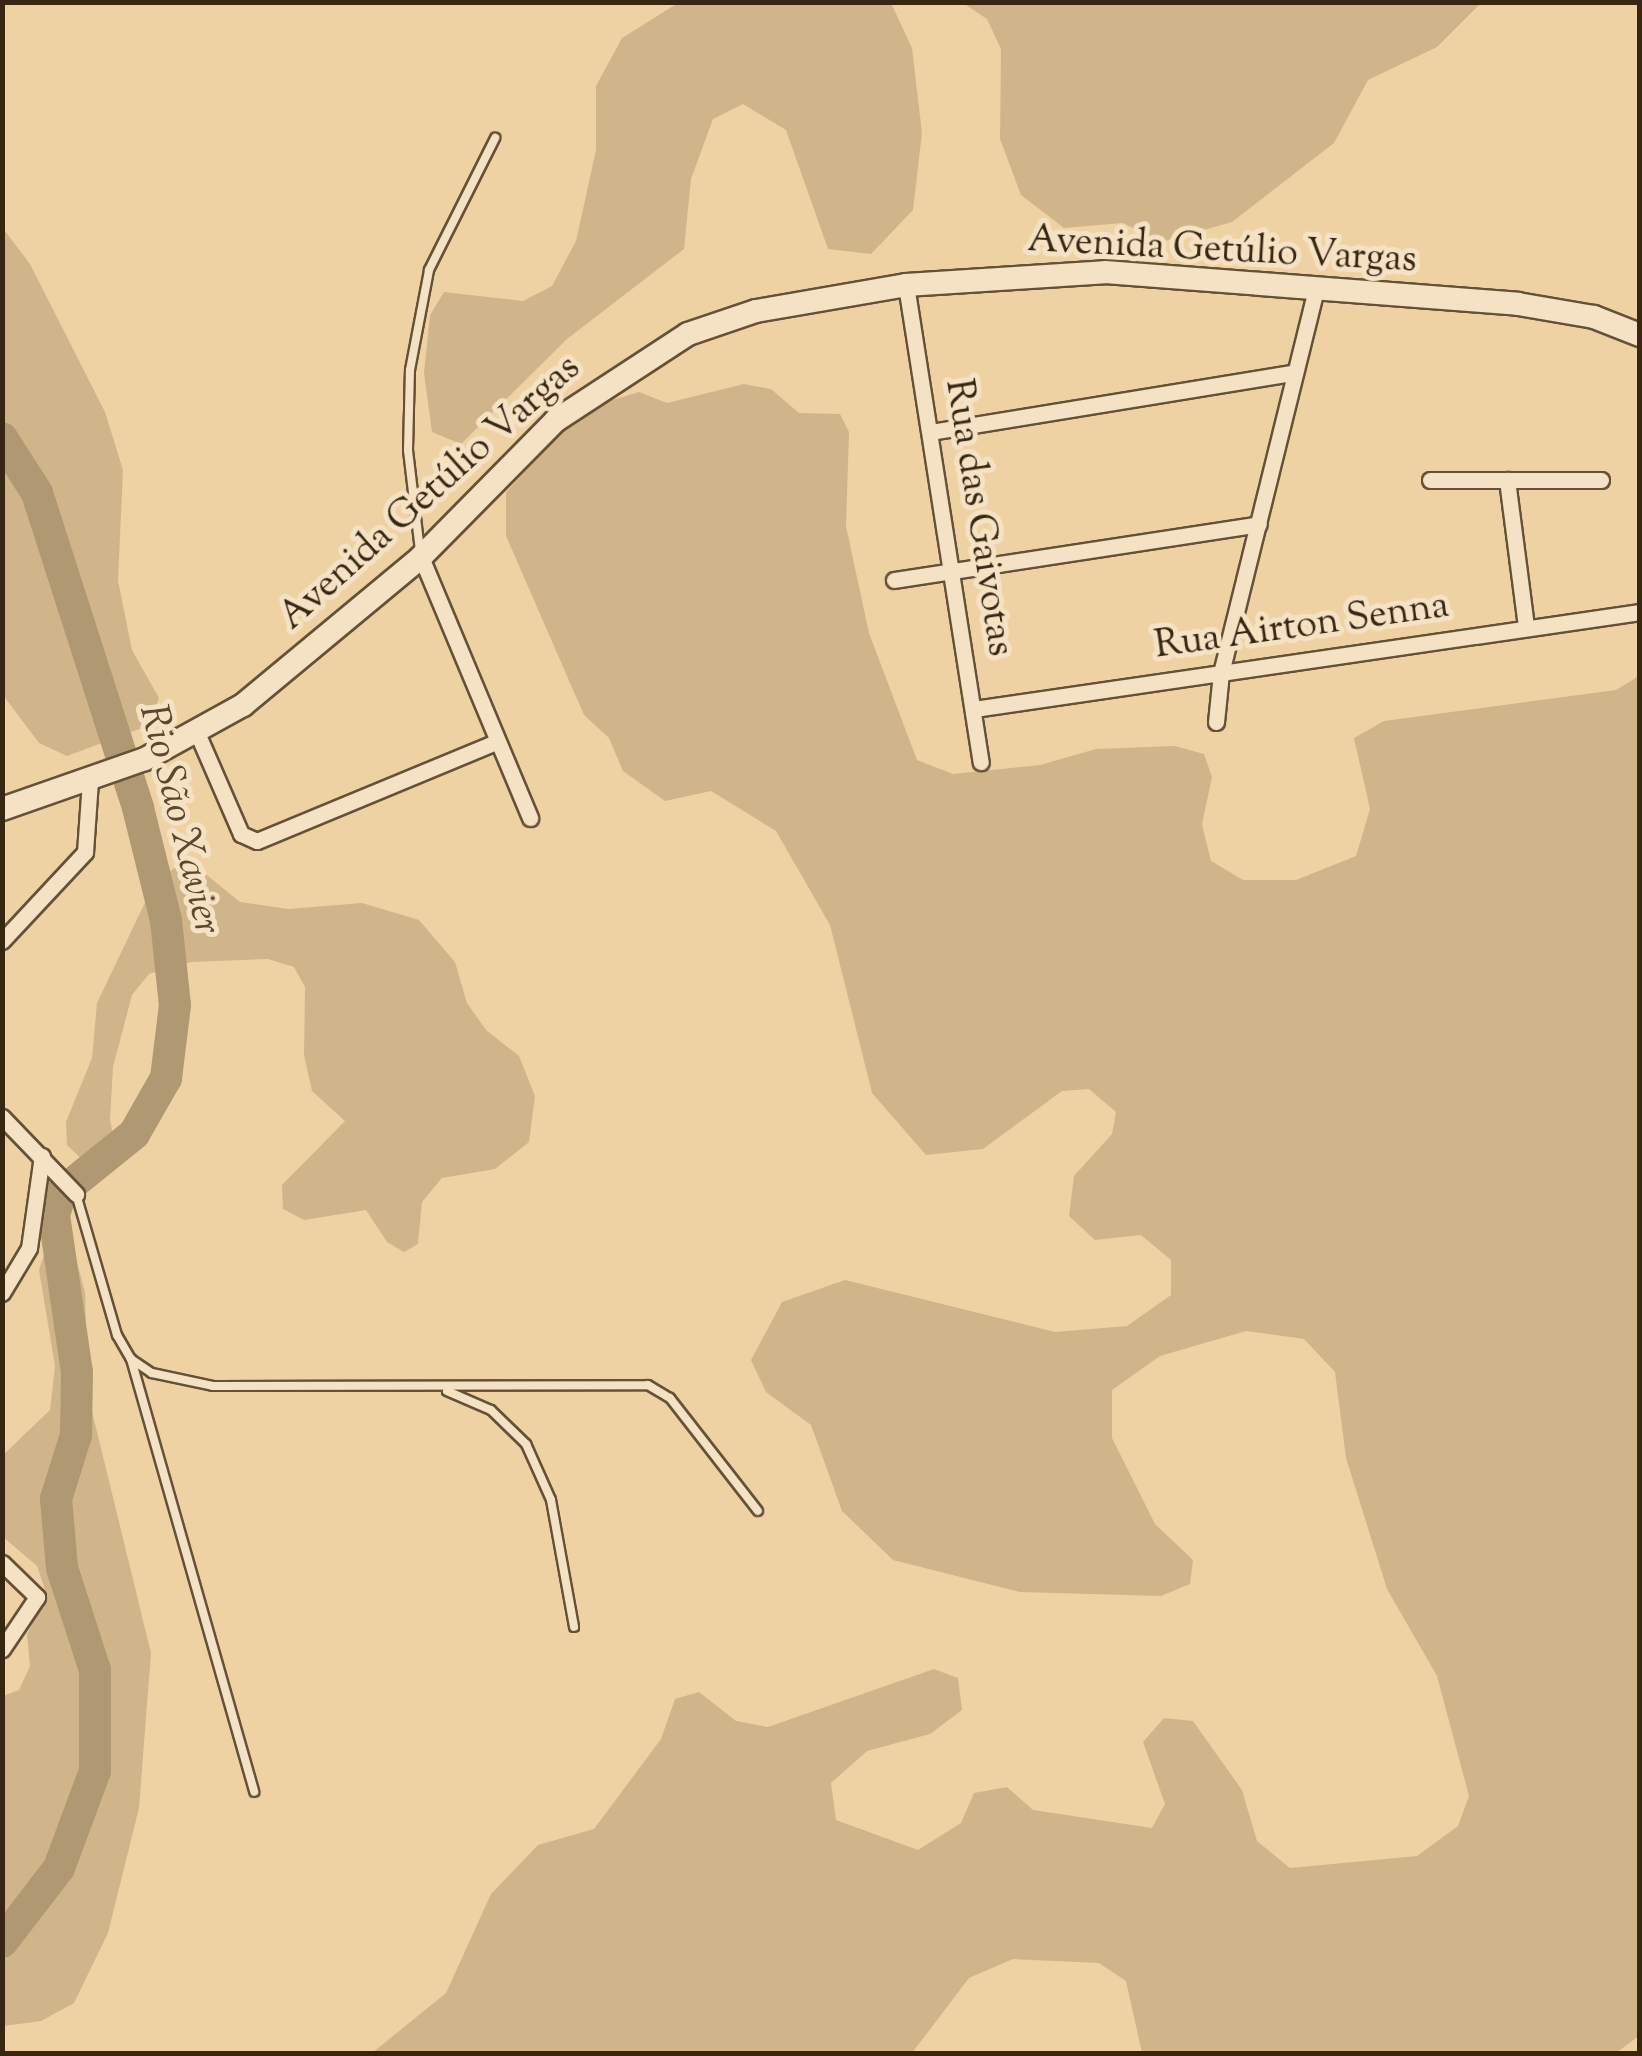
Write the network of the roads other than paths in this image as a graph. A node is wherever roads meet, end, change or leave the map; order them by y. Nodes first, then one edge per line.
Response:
1 (495, 138) dead end
2 (906, 285) junction
3 (1316, 288) junction
4 (1640, 334) edge
5 (1293, 373) junction
6 (931, 432) junction
7 (1430, 480) dead end
8 (1507, 480) junction
9 (1601, 480) dead end
10 (1259, 524) junction
11 (420, 557) junction
12 (954, 569) junction
13 (894, 580) dead end
14 (1640, 612) edge
15 (1526, 628) junction
16 (1221, 672) junction
17 (974, 709) junction
18 (1216, 722) dead end
19 (198, 734) junction
20 (496, 742) junction
21 (981, 762) dead end
22 (99, 778) junction
23 (2, 809) edge
24 (530, 818) dead end
25 (2, 941) edge
26 (2, 1117) edge
27 (42, 1156) junction
28 (76, 1194) joint
29 (2, 1293) edge
30 (130, 1358) junction
31 (442, 1390) junction
32 (758, 1512) dead end
33 (2, 1563) edge
34 (574, 1627) dead end
35 (2, 1649) edge
36 (254, 1792) dead end

1 - 11 lane
2 - 3 street, Avenida Getúlio Vargas
2 - 6 street, Rua das Gaivotas
2 - 11 street, Avenida Getúlio Vargas
3 - 4 street, Avenida Getúlio Vargas
3 - 5 street
5 - 6 street
5 - 10 street
6 - 12 street, Rua das Gaivotas
7 - 8 street
8 - 9 street
8 - 15 street
10 - 12 street
10 - 16 street
11 - 19 street, Avenida Getúlio Vargas
11 - 20 street
12 - 13 street
12 - 17 street, Rua das Gaivotas
14 - 15 street, Rua Airton Senna
15 - 16 street, Rua Airton Senna
16 - 17 street, Rua Airton Senna
16 - 18 street
17 - 21 street, Rua das Gaivotas
19 - 20 street
19 - 22 street, Avenida Getúlio Vargas
20 - 24 street
22 - 23 street, Avenida Getúlio Vargas
22 - 25 street
26 - 27 street
27 - 28 street
27 - 29 street
28 - 30 lane
30 - 31 lane
30 - 36 lane
31 - 32 lane
31 - 34 lane
33 - 35 street

